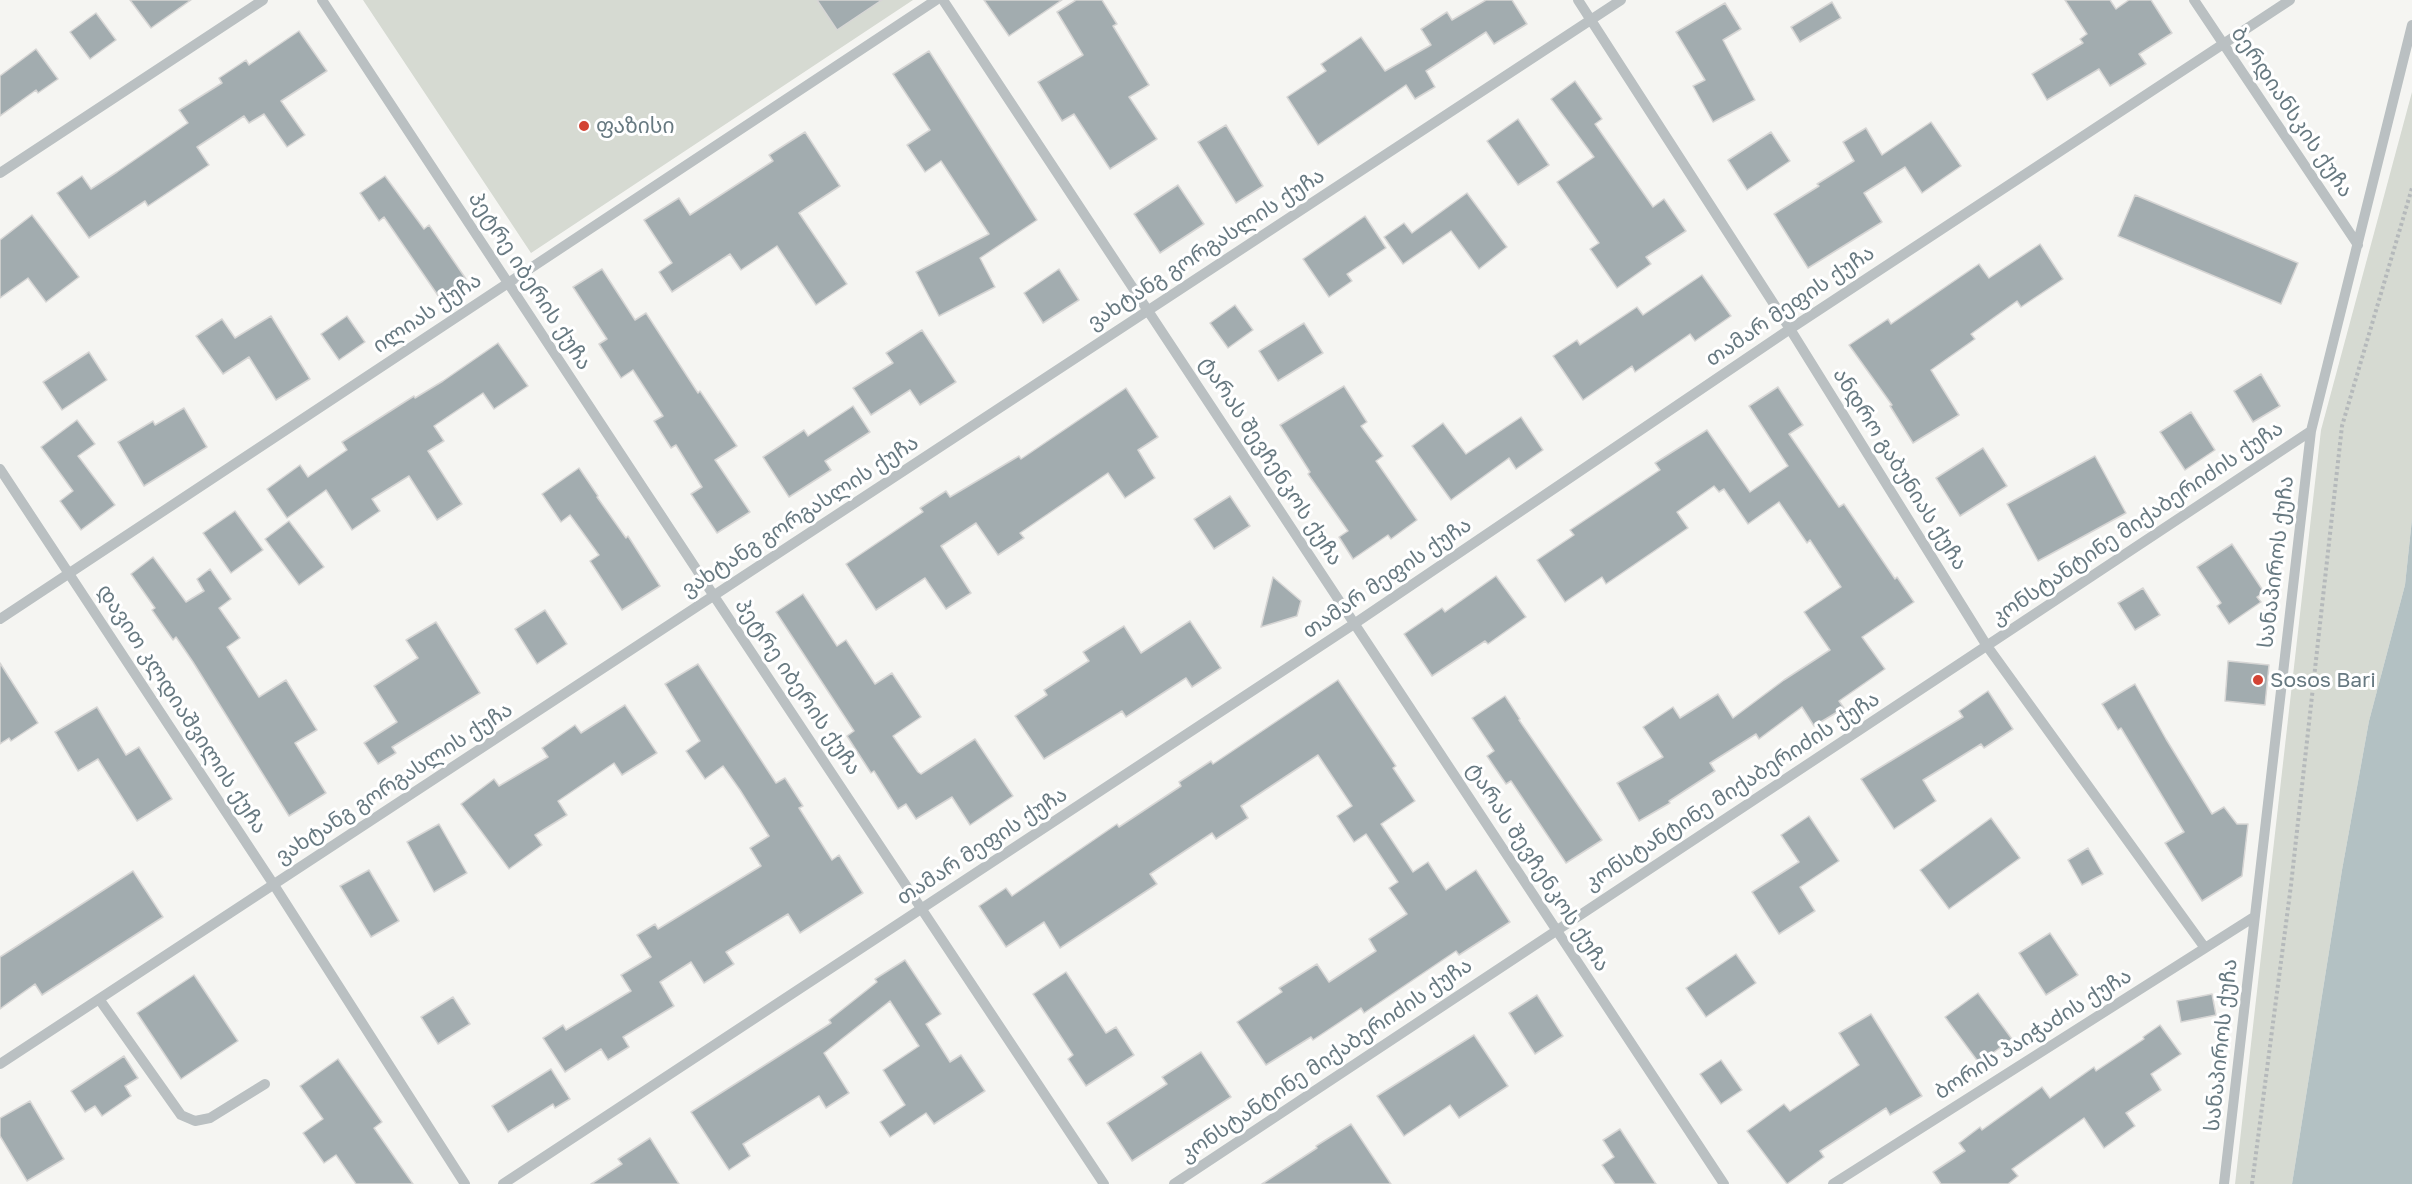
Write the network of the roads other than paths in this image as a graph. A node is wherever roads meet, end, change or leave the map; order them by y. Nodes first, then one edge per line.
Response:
1 (263, 0) edge
2 (322, 0) edge
3 (936, 0) edge
4 (943, 0) edge
5 (1578, 0) edge
6 (1621, 0) edge
7 (2194, 0) edge
8 (2289, 0) edge
9 (1590, 20) junction
10 (2412, 25) edge
11 (2222, 42) junction
12 (0, 173) edge
13 (2358, 245) junction
14 (508, 282) junction
15 (1149, 310) junction
16 (1790, 329) junction
17 (2311, 431) junction
18 (0, 469) edge
19 (69, 574) junction
20 (714, 596) junction
21 (0, 619) edge
22 (1354, 624) junction
23 (1987, 646) junction
24 (274, 885) junction
25 (922, 909) junction
26 (2254, 917) junction
27 (1557, 930) junction
28 (2205, 948) junction
29 (99, 999) junction
30 (0, 1064) edge
31 (265, 1084) dead end
32 (465, 1184) edge
33 (503, 1184) edge
34 (1104, 1184) edge
35 (1174, 1184) edge
36 (1724, 1184) edge
37 (1833, 1184) edge
38 (2224, 1184) edge

1 - 12 street
2 - 14 street, პეტრე იბერის ქუჩა
3 - 14 street, ილიას ქუჩა
4 - 15 street, ტარას შევჩენკოს ქუჩა
5 - 9 street, ანდრო გაბუნიას ქუჩა
6 - 9 street, ვახტანგ გორგასლის ქუჩა
7 - 11 street, ბერდიანსკის ქუჩა
8 - 11 street, თამარ მეფის ქუჩა
9 - 15 street, ვახტანგ გორგასლის ქუჩა
9 - 16 street, ანდრო გაბუნიას ქუჩა
10 - 13 street, სანაპიროს ქუჩა
11 - 13 street, ბერდიანსკის ქუჩა
11 - 16 street, თამარ მეფის ქუჩა
13 - 17 street, სანაპიროს ქუჩა
14 - 19 street, ილიას ქუჩა
14 - 20 street, პეტრე იბერის ქუჩა
15 - 20 street, ვახტანგ გორგასლის ქუჩა
15 - 22 street, ტარას შევჩენკოს ქუჩა
16 - 22 street, თამარ მეფის ქუჩა
16 - 23 street, ანდრო გაბუნიას ქუჩა
17 - 23 street, კონსტანტინე მიქაბერიძის ქუჩა
17 - 26 street, სანაპიროს ქუჩა
18 - 19 street, დავით კლდიაშვილის ქუჩა
19 - 21 street, ილიას ქუჩა
19 - 24 street, დავით კლდიაშვილის ქუჩა
20 - 24 street, ვახტანგ გორგასლის ქუჩა
20 - 25 street, პეტრე იბერის ქუჩა
22 - 25 street, თამარ მეფის ქუჩა
22 - 27 street, ტარას შევჩენკოს ქუჩა
23 - 27 street, კონსტანტინე მიქაბერიძის ქუჩა
23 - 28 street, ანდრო გაბუნიას ქუჩა
24 - 29 street, ვახტანგ გორგასლის ქუჩა
24 - 32 street, დავით კლდიაშვილის ქუჩა
25 - 33 street, თამარ მეფის ქუჩა
25 - 34 street, პეტრე იბერის ქუჩა
26 - 28 street, ბორის პაიჭაძის ქუჩა
26 - 38 street, სანაპიროს ქუჩა
27 - 35 street, კონსტანტინე მიქაბერიძის ქუჩა
27 - 36 street, ტარას შევჩენკოს ქუჩა
28 - 37 street, ბორის პაიჭაძის ქუჩა
29 - 30 street, ვახტანგ გორგასლის ქუჩა
29 - 31 street

